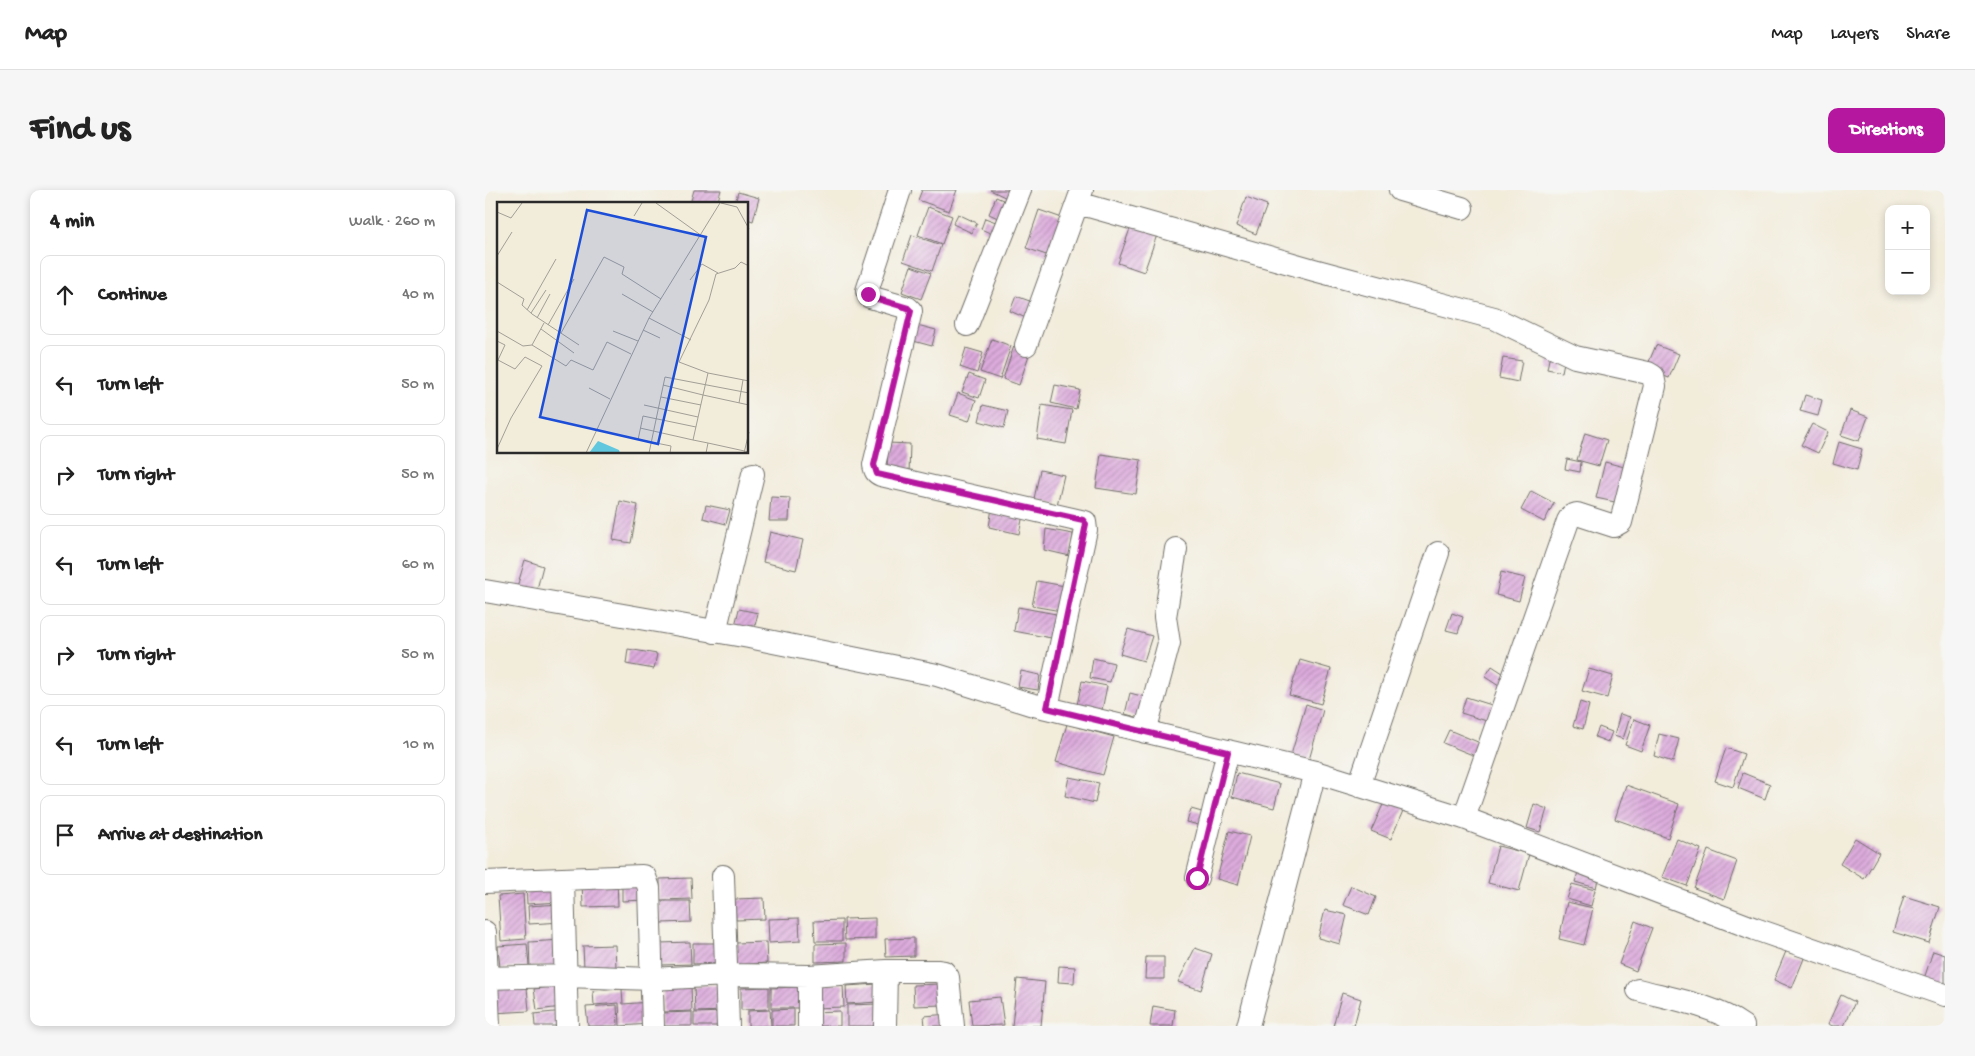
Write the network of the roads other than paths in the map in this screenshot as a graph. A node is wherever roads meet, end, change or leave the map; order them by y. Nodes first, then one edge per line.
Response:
1 (901, 190) edge
2 (1019, 190) edge
3 (1400, 190) edge
4 (1080, 196) edge
5 (1462, 208) dead end
6 (967, 325) dead end
7 (1026, 345) dead end
8 (753, 474) dead end
9 (1176, 549) dead end
10 (1438, 553) dead end
11 (485, 591) edge
12 (715, 632) junction
13 (1047, 708) junction
14 (1145, 732) junction
15 (1228, 752) junction
16 (1315, 772) junction
17 (1359, 786) junction
18 (1464, 818) junction
19 (723, 876) dead end
20 (1197, 878) dead end
21 (563, 879) junction
22 (485, 882) edge
23 (485, 932) edge
24 (886, 971) junction
25 (727, 975) junction
26 (567, 976) junction
27 (809, 976) junction
28 (486, 978) edge
29 (651, 979) junction
30 (1637, 990) dead end
31 (1945, 995) edge
32 (489, 1026) edge
33 (567, 1026) edge
34 (653, 1026) edge
35 (728, 1026) edge
36 (809, 1026) edge
37 (885, 1026) edge
38 (953, 1026) edge
39 (1248, 1026) edge
40 (1743, 1026) edge

1 - 13 street
2 - 6 street
3 - 5 street
4 - 7 street
4 - 18 street
8 - 12 street
9 - 14 street
10 - 17 street
11 - 12 street
12 - 13 street
13 - 14 street
14 - 15 street
15 - 16 street
15 - 20 street
16 - 17 street
16 - 39 street
17 - 18 street
18 - 31 street
19 - 25 street
21 - 22 street
21 - 26 street
21 - 29 street
23 - 28 street
24 - 27 street
24 - 37 street
24 - 38 street
25 - 27 street
25 - 29 street
25 - 35 street
26 - 28 street
26 - 29 street
26 - 33 street
27 - 36 street
28 - 32 street
29 - 34 street
30 - 40 street

